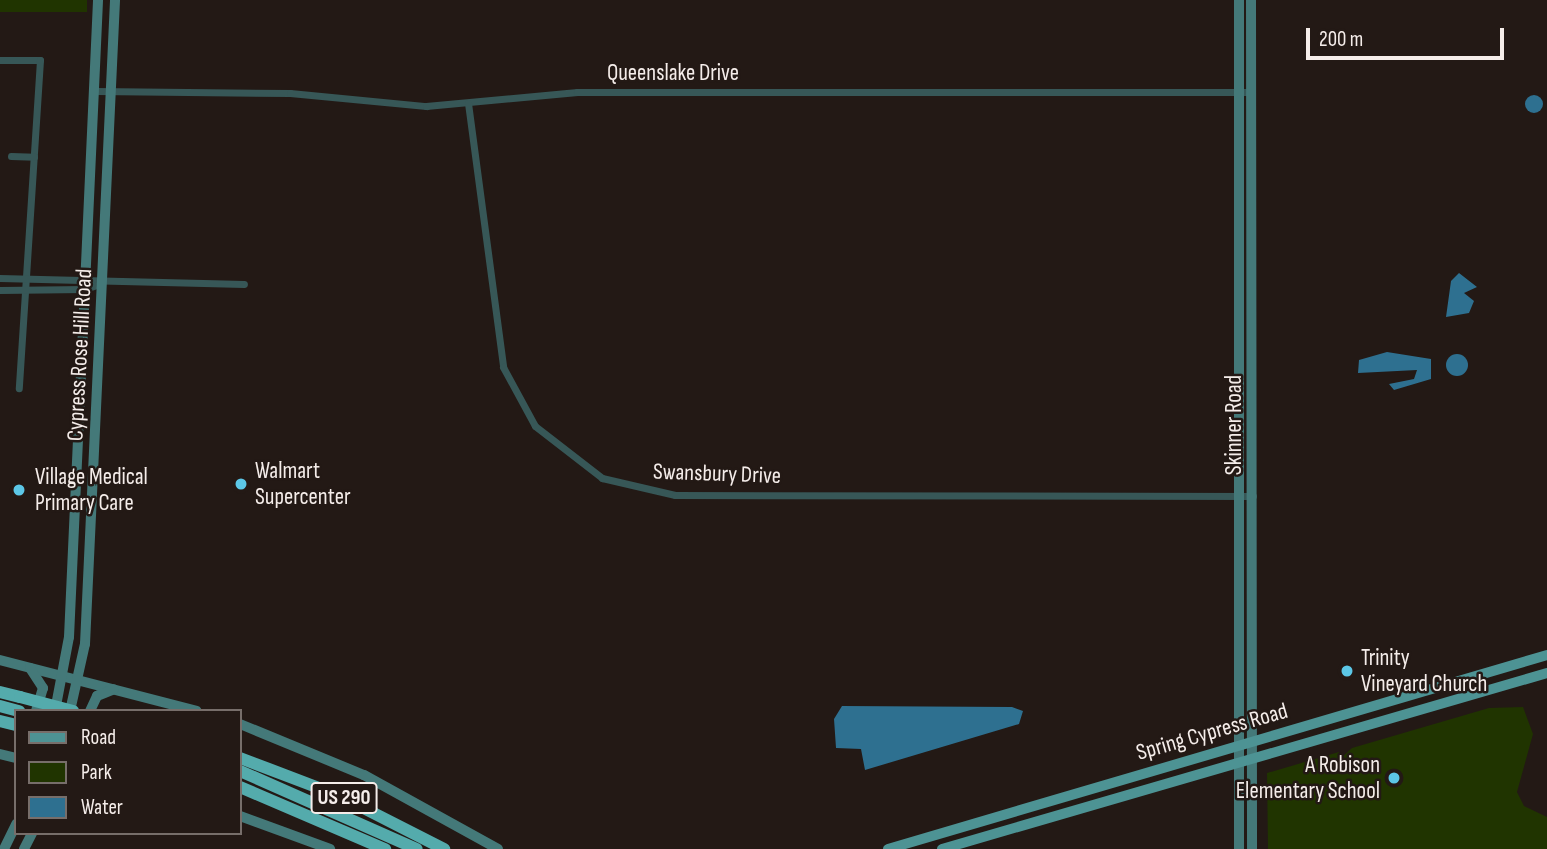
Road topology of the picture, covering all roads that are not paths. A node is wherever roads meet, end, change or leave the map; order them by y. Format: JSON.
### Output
{"nodes":[{"id":1,"x":98,"y":0,"type":"edge"},
{"id":2,"x":115,"y":0,"type":"edge"},
{"id":3,"x":1239,"y":0,"type":"edge"},
{"id":4,"x":1251,"y":0,"type":"edge"},
{"id":5,"x":0,"y":60,"type":"edge"},
{"id":6,"x":96,"y":91,"type":"junction"},
{"id":7,"x":111,"y":91,"type":"junction"},
{"id":8,"x":1246,"y":92,"type":"junction"},
{"id":9,"x":468,"y":103,"type":"junction"},
{"id":10,"x":11,"y":156,"type":"dead end"},
{"id":11,"x":34,"y":157,"type":"junction"},
{"id":12,"x":86,"y":276,"type":"junction"},
{"id":13,"x":28,"y":277,"type":"junction"},
{"id":14,"x":0,"y":278,"type":"edge"},
{"id":15,"x":103,"y":282,"type":"junction"},
{"id":16,"x":244,"y":284,"type":"dead end"},
{"id":17,"x":85,"y":289,"type":"junction"},
{"id":18,"x":0,"y":290,"type":"edge"},
{"id":19,"x":27,"y":290,"type":"junction"},
{"id":20,"x":1241,"y":366,"type":"junction"},
{"id":21,"x":1253,"y":366,"type":"junction"},
{"id":22,"x":19,"y":388,"type":"dead end"},
{"id":23,"x":80,"y":405,"type":"junction"},
{"id":24,"x":96,"y":405,"type":"junction"},
{"id":25,"x":1242,"y":496,"type":"junction"},
{"id":26,"x":1253,"y":496,"type":"junction"},
{"id":27,"x":74,"y":549,"type":"junction"},
{"id":28,"x":90,"y":550,"type":"junction"},
{"id":29,"x":1240,"y":597,"type":"junction"},
{"id":30,"x":1251,"y":597,"type":"junction"},
{"id":31,"x":1547,"y":655,"type":"edge"},
{"id":32,"x":0,"y":660,"type":"edge"},
{"id":33,"x":29,"y":667,"type":"junction"},
{"id":34,"x":1547,"y":673,"type":"edge"},
{"id":35,"x":65,"y":675,"type":"junction"},
{"id":36,"x":80,"y":680,"type":"junction"},
{"id":37,"x":114,"y":689,"type":"junction"},
{"id":38,"x":0,"y":692,"type":"edge"},
{"id":39,"x":1397,"y":699,"type":"junction"},
{"id":40,"x":12,"y":706,"type":"edge"},
{"id":41,"x":37,"y":709,"type":"edge"},
{"id":42,"x":47,"y":709,"type":"edge"},
{"id":43,"x":56,"y":709,"type":"edge"},
{"id":44,"x":72,"y":709,"type":"edge"},
{"id":45,"x":91,"y":709,"type":"edge"},
{"id":46,"x":189,"y":709,"type":"edge"},
{"id":47,"x":1402,"y":715,"type":"junction"},
{"id":48,"x":242,"y":725,"type":"edge"},
{"id":49,"x":1250,"y":743,"type":"junction"},
{"id":50,"x":1238,"y":746,"type":"junction"},
{"id":51,"x":242,"y":759,"type":"edge"},
{"id":52,"x":1243,"y":761,"type":"junction"},
{"id":53,"x":242,"y":772,"type":"edge"},
{"id":54,"x":242,"y":788,"type":"edge"},
{"id":55,"x":1080,"y":792,"type":"junction"},
{"id":56,"x":1082,"y":808,"type":"junction"},
{"id":57,"x":242,"y":817,"type":"edge"},
{"id":58,"x":14,"y":828,"type":"edge"},
{"id":59,"x":960,"y":828,"type":"junction"},
{"id":60,"x":965,"y":842,"type":"junction"},
{"id":61,"x":4,"y":849,"type":"edge"},
{"id":62,"x":330,"y":849,"type":"edge"},
{"id":63,"x":385,"y":849,"type":"edge"},
{"id":64,"x":416,"y":849,"type":"edge"},
{"id":65,"x":444,"y":849,"type":"edge"},
{"id":66,"x":498,"y":849,"type":"edge"},
{"id":67,"x":888,"y":849,"type":"edge"},
{"id":68,"x":942,"y":849,"type":"edge"},
{"id":69,"x":1239,"y":849,"type":"edge"},
{"id":70,"x":1252,"y":849,"type":"edge"}],
"edges":[{"from":1,"to":6,"type":"main road","name":"Cypress Rose Hill Road"},
{"from":2,"to":7,"type":"main road","name":"Cypress Rose Hill Road"},
{"from":3,"to":8,"type":"main road","name":"Skinner Road"},
{"from":4,"to":8,"type":"main road","name":"Skinner Road"},
{"from":5,"to":11,"type":"street"},
{"from":6,"to":7,"type":"street","name":"Queenslake Drive"},
{"from":6,"to":12,"type":"main road","name":"Cypress Rose Hill Road"},
{"from":7,"to":9,"type":"street","name":"Queenslake Drive"},
{"from":7,"to":15,"type":"main road","name":"Cypress Rose Hill Road"},
{"from":8,"to":9,"type":"street","name":"Queenslake Drive"},
{"from":8,"to":20,"type":"main road","name":"Skinner Road"},
{"from":8,"to":21,"type":"main road","name":"Skinner Road"},
{"from":9,"to":25,"type":"street","name":"Swansbury Drive"},
{"from":10,"to":11,"type":"street"},
{"from":11,"to":13,"type":"street"},
{"from":12,"to":13,"type":"street"},
{"from":12,"to":15,"type":"street"},
{"from":12,"to":17,"type":"main road","name":"Cypress Rose Hill Road"},
{"from":13,"to":14,"type":"street"},
{"from":13,"to":19,"type":"street"},
{"from":15,"to":16,"type":"street"},
{"from":15,"to":17,"type":"street"},
{"from":15,"to":24,"type":"main road","name":"Cypress Rose Hill Road"},
{"from":17,"to":19,"type":"street"},
{"from":17,"to":23,"type":"main road","name":"Cypress Rose Hill Road"},
{"from":18,"to":19,"type":"street"},
{"from":19,"to":22,"type":"street"},
{"from":20,"to":21,"type":"main road"},
{"from":20,"to":25,"type":"main road","name":"Skinner Road"},
{"from":21,"to":26,"type":"main road","name":"Skinner Road"},
{"from":23,"to":24,"type":"main road"},
{"from":23,"to":27,"type":"main road","name":"Cypress Rose Hill Road"},
{"from":24,"to":28,"type":"main road","name":"Cypress Rose Hill Road"},
{"from":25,"to":26,"type":"street","name":"Swansbury Drive"},
{"from":25,"to":29,"type":"main road","name":"Skinner Road"},
{"from":26,"to":30,"type":"main road","name":"Skinner Road"},
{"from":27,"to":28,"type":"main road"},
{"from":27,"to":35,"type":"main road","name":"Cypress Rose Hill Road"},
{"from":28,"to":36,"type":"main road","name":"Cypress Rose Hill Road"},
{"from":29,"to":30,"type":"main road"},
{"from":29,"to":50,"type":"main road","name":"Skinner Road"},
{"from":30,"to":49,"type":"main road","name":"Skinner Road"},
{"from":31,"to":39,"type":"main road","name":"Spring Cypress Road"},
{"from":32,"to":33,"type":"main road"},
{"from":33,"to":35,"type":"main road"},
{"from":33,"to":41,"type":"main road"},
{"from":34,"to":47,"type":"main road","name":"Spring Cypress Road"},
{"from":35,"to":36,"type":"main road"},
{"from":35,"to":43,"type":"main road","name":"Cypress Rose Hill Road"},
{"from":36,"to":37,"type":"main road"},
{"from":36,"to":44,"type":"main road","name":"Cypress Rose Hill Road"},
{"from":37,"to":45,"type":"main road"},
{"from":37,"to":46,"type":"main road"},
{"from":38,"to":40,"type":"highway"},
{"from":39,"to":47,"type":"main road"},
{"from":39,"to":49,"type":"main road","name":"Spring Cypress Road"},
{"from":40,"to":42,"type":"highway","bridge":true},
{"from":47,"to":52,"type":"main road","name":"Spring Cypress Road"},
{"from":48,"to":66,"type":"main road"},
{"from":49,"to":50,"type":"main road","name":"Spring Cypress Road"},
{"from":49,"to":52,"type":"main road","name":"Skinner Road"},
{"from":50,"to":52,"type":"main road","name":"Skinner Road"},
{"from":50,"to":55,"type":"main road","name":"Spring Cypress Road"},
{"from":51,"to":65,"type":"highway","number":"US 290"},
{"from":52,"to":56,"type":"main road","name":"Spring Cypress Road"},
{"from":52,"to":69,"type":"main road","name":"Skinner Road"},
{"from":52,"to":70,"type":"main road","name":"Skinner Road"},
{"from":53,"to":64,"type":"highway"},
{"from":54,"to":63,"type":"highway","number":"US 290"},
{"from":55,"to":56,"type":"main road"},
{"from":55,"to":59,"type":"main road","name":"Spring Cypress Road"},
{"from":56,"to":60,"type":"main road","name":"Spring Cypress Road"},
{"from":57,"to":62,"type":"main road"},
{"from":58,"to":61,"type":"main road"},
{"from":59,"to":60,"type":"main road"},
{"from":59,"to":67,"type":"main road","name":"Spring Cypress Road"},
{"from":60,"to":68,"type":"main road","name":"Spring Cypress Road"}]}
